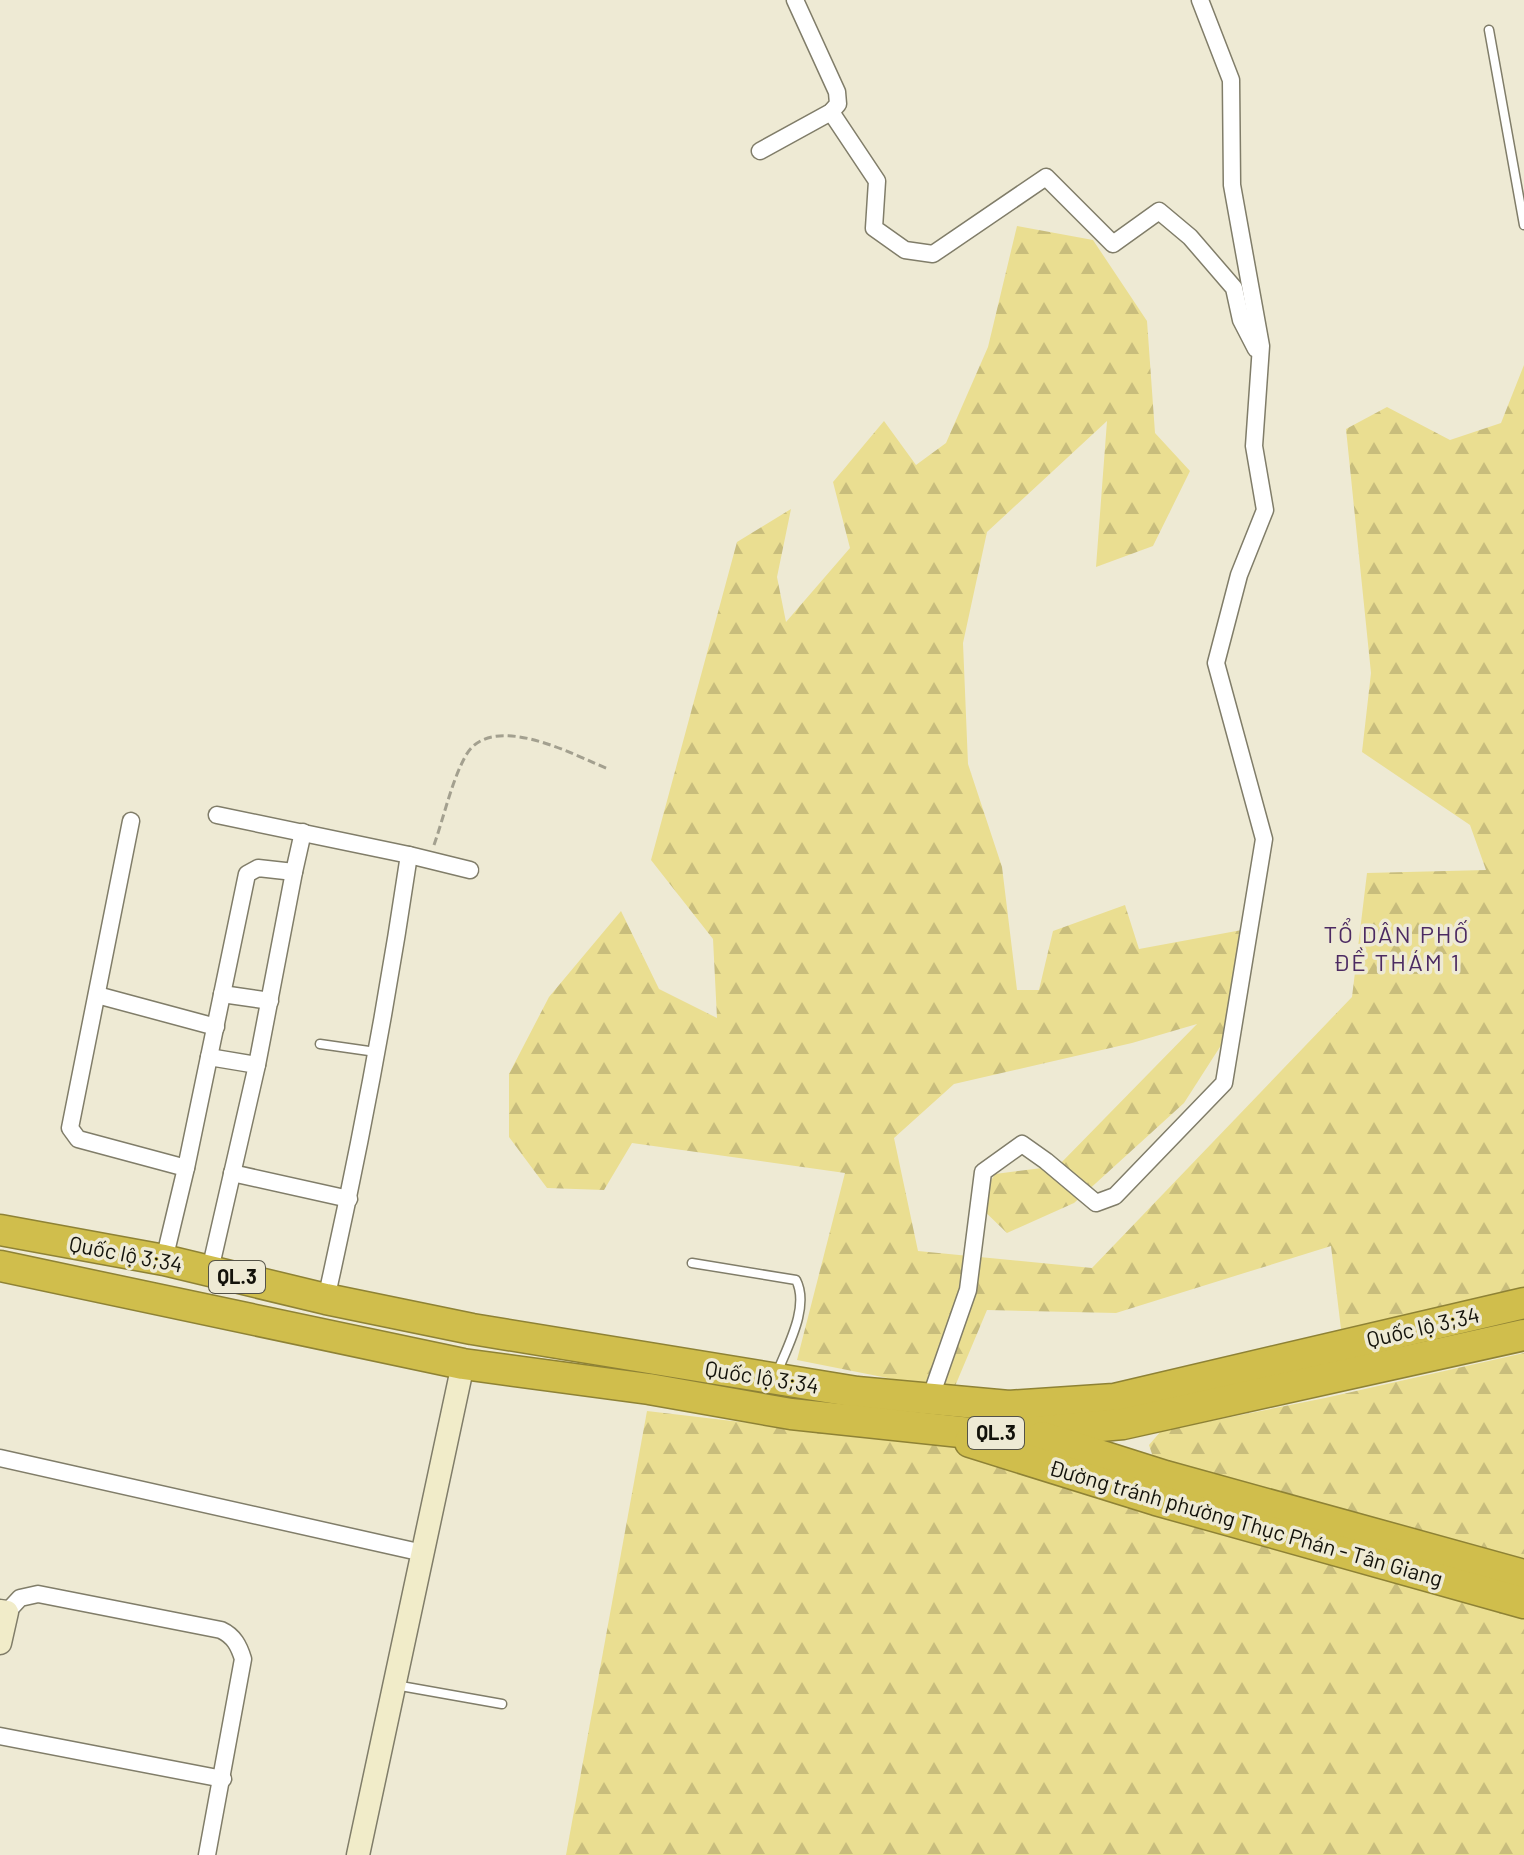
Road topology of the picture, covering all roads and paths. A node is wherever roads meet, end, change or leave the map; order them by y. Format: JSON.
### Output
{"nodes":[{"id":1,"x":795,"y":0,"type":"edge"},
{"id":2,"x":1200,"y":0,"type":"edge"},
{"id":3,"x":1489,"y":30,"type":"dead end"},
{"id":4,"x":831,"y":112,"type":"junction"},
{"id":5,"x":760,"y":151,"type":"dead end"},
{"id":6,"x":1524,"y":225,"type":"edge"},
{"id":7,"x":1260,"y":357,"type":"junction"},
{"id":8,"x":608,"y":769,"type":"dead end"},
{"id":9,"x":217,"y":815,"type":"dead end"},
{"id":10,"x":131,"y":821,"type":"dead end"},
{"id":11,"x":303,"y":832,"type":"junction"},
{"id":12,"x":409,"y":855,"type":"junction"},
{"id":13,"x":429,"y":860,"type":"junction"},
{"id":14,"x":470,"y":870,"type":"dead end"},
{"id":15,"x":294,"y":872,"type":"junction"},
{"id":16,"x":222,"y":994,"type":"junction"},
{"id":17,"x":97,"y":995,"type":"junction"},
{"id":18,"x":270,"y":1001,"type":"junction"},
{"id":19,"x":216,"y":1027,"type":"junction"},
{"id":20,"x":320,"y":1044,"type":"dead end"},
{"id":21,"x":377,"y":1052,"type":"junction"},
{"id":22,"x":209,"y":1057,"type":"junction"},
{"id":23,"x":257,"y":1065,"type":"junction"},
{"id":24,"x":186,"y":1168,"type":"junction"},
{"id":25,"x":232,"y":1173,"type":"junction"},
{"id":26,"x":349,"y":1199,"type":"junction"},
{"id":27,"x":0,"y":1230,"type":"edge"},
{"id":28,"x":164,"y":1260,"type":"junction"},
{"id":29,"x":692,"y":1263,"type":"dead end"},
{"id":30,"x":0,"y":1266,"type":"edge"},
{"id":31,"x":210,"y":1270,"type":"junction"},
{"id":32,"x":326,"y":1299,"type":"junction"},
{"id":33,"x":1524,"y":1303,"type":"edge"},
{"id":34,"x":472,"y":1329,"type":"junction"},
{"id":35,"x":1524,"y":1335,"type":"edge"},
{"id":36,"x":463,"y":1364,"type":"junction"},
{"id":37,"x":775,"y":1378,"type":"junction"},
{"id":38,"x":926,"y":1413,"type":"junction"},
{"id":39,"x":1175,"y":1413,"type":"junction"},
{"id":40,"x":1028,"y":1433,"type":"junction"},
{"id":41,"x":0,"y":1458,"type":"edge"},
{"id":42,"x":1160,"y":1488,"type":"junction"},
{"id":43,"x":423,"y":1553,"type":"junction"},
{"id":44,"x":1524,"y":1575,"type":"edge"},
{"id":45,"x":1524,"y":1603,"type":"edge"},
{"id":46,"x":3,"y":1612,"type":"edge"},
{"id":47,"x":0,"y":1643,"type":"edge"},
{"id":48,"x":394,"y":1685,"type":"junction"},
{"id":49,"x":502,"y":1704,"type":"dead end"},
{"id":50,"x":0,"y":1736,"type":"edge"},
{"id":51,"x":223,"y":1779,"type":"junction"},
{"id":52,"x":207,"y":1855,"type":"edge"},
{"id":53,"x":358,"y":1855,"type":"edge"}],
"edges":[{"from":1,"to":4,"type":"street"},
{"from":2,"to":7,"type":"street"},
{"from":3,"to":6,"type":"lane"},
{"from":4,"to":5,"type":"street"},
{"from":4,"to":7,"type":"street"},
{"from":7,"to":38,"type":"street"},
{"from":8,"to":13,"type":"path"},
{"from":9,"to":11,"type":"street"},
{"from":10,"to":17,"type":"street"},
{"from":11,"to":12,"type":"street"},
{"from":11,"to":15,"type":"street"},
{"from":12,"to":13,"type":"street"},
{"from":12,"to":21,"type":"street"},
{"from":13,"to":14,"type":"street"},
{"from":15,"to":16,"type":"street"},
{"from":15,"to":18,"type":"street"},
{"from":16,"to":18,"type":"street"},
{"from":16,"to":19,"type":"street"},
{"from":17,"to":19,"type":"street"},
{"from":17,"to":24,"type":"street"},
{"from":18,"to":23,"type":"street"},
{"from":19,"to":22,"type":"street"},
{"from":20,"to":21,"type":"lane"},
{"from":21,"to":26,"type":"street"},
{"from":22,"to":23,"type":"street"},
{"from":22,"to":24,"type":"street"},
{"from":23,"to":25,"type":"street"},
{"from":24,"to":28,"type":"street"},
{"from":25,"to":26,"type":"street"},
{"from":25,"to":31,"type":"street"},
{"from":26,"to":32,"type":"street"},
{"from":27,"to":28,"type":"highway","name":"Quốc lộ 3;34","number":"QL.3"},
{"from":28,"to":31,"type":"highway","name":"Quốc lộ 3;34","number":"QL.3"},
{"from":29,"to":37,"type":"lane"},
{"from":30,"to":36,"type":"highway","name":"Quốc lộ 3;34","number":"QL.3"},
{"from":31,"to":32,"type":"highway","name":"Quốc lộ 3;34","number":"QL.3"},
{"from":32,"to":34,"type":"highway","name":"Quốc lộ 3;34","number":"QL.3"},
{"from":33,"to":38,"type":"highway","name":"Quốc lộ 3;34","number":"QL.3"},
{"from":34,"to":36,"type":"highway"},
{"from":34,"to":37,"type":"highway","name":"Quốc lộ 3;34","number":"QL.3"},
{"from":35,"to":39,"type":"highway","name":"Quốc lộ 3;34","number":"QL.3"},
{"from":36,"to":38,"type":"highway","name":"Quốc lộ 3;34","number":"QL.3"},
{"from":36,"to":43,"type":"street"},
{"from":37,"to":38,"type":"highway","name":"Quốc lộ 3;34","number":"QL.3"},
{"from":38,"to":40,"type":"highway","name":"Đường tránh phường Thục Phán - Tân Giang"},
{"from":38,"to":42,"type":"highway","name":"Đường tránh phường Thục Phán - Tân Giang"},
{"from":39,"to":40,"type":"highway","name":"Quốc lộ 3;34","number":"QL.3"},
{"from":39,"to":42,"type":"highway"},
{"from":40,"to":42,"type":"highway","name":"Đường tránh phường Thục Phán - Tân Giang"},
{"from":41,"to":43,"type":"street"},
{"from":42,"to":44,"type":"highway","name":"Đường tránh phường Thục Phán - Tân Giang"},
{"from":42,"to":45,"type":"highway","name":"Đường tránh phường Thục Phán - Tân Giang"},
{"from":43,"to":48,"type":"street"},
{"from":46,"to":47,"type":"street"},
{"from":46,"to":51,"type":"street"},
{"from":48,"to":49,"type":"lane"},
{"from":48,"to":53,"type":"street"},
{"from":50,"to":51,"type":"street"},
{"from":51,"to":52,"type":"street"}]}
